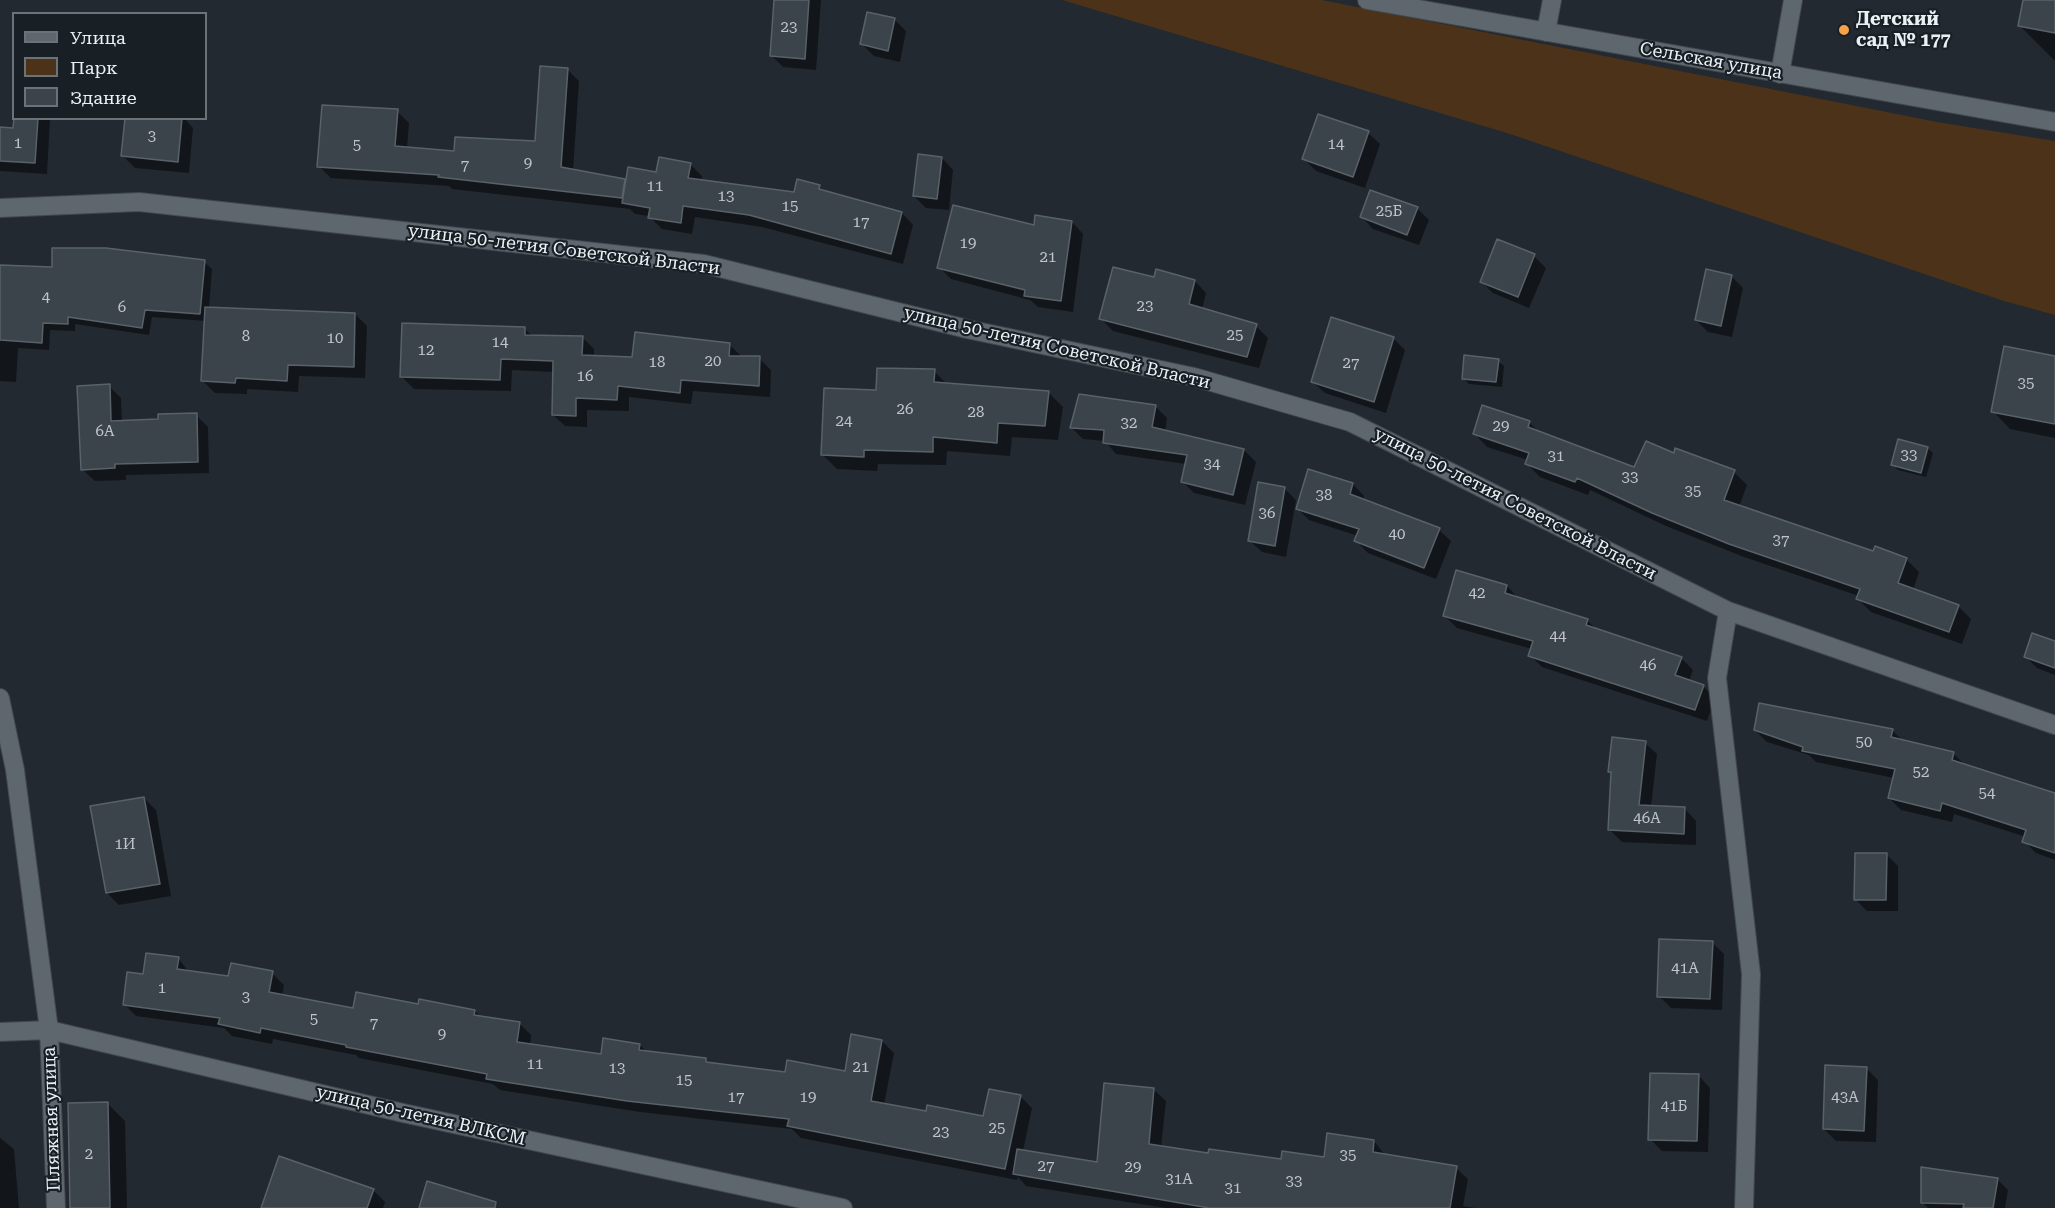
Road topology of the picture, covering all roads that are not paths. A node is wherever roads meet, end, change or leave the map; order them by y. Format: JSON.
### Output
{"nodes":[{"id":1,"x":1367,"y":0,"type":"edge"},
{"id":2,"x":1552,"y":0,"type":"edge"},
{"id":3,"x":1793,"y":0,"type":"edge"},
{"id":4,"x":1546,"y":32,"type":"junction"},
{"id":5,"x":1780,"y":74,"type":"junction"},
{"id":6,"x":2055,"y":122,"type":"edge"},
{"id":7,"x":0,"y":207,"type":"edge"},
{"id":8,"x":1728,"y":611,"type":"junction"},
{"id":9,"x":0,"y":698,"type":"edge"},
{"id":10,"x":2055,"y":725,"type":"edge"},
{"id":11,"x":49,"y":1030,"type":"junction"},
{"id":12,"x":0,"y":1032,"type":"edge"},
{"id":13,"x":56,"y":1208,"type":"edge"},
{"id":14,"x":843,"y":1208,"type":"edge"},
{"id":15,"x":1744,"y":1208,"type":"edge"}],
"edges":[{"from":1,"to":4,"type":"street","name":"Сельская улица"},
{"from":2,"to":4,"type":"street"},
{"from":3,"to":5,"type":"street"},
{"from":4,"to":5,"type":"street","name":"Сельская улица"},
{"from":5,"to":6,"type":"street","name":"Сельская улица"},
{"from":7,"to":8,"type":"street","name":"улица 50-летия Советской Власти"},
{"from":8,"to":10,"type":"street","name":"улица 50-летия Советской Власти"},
{"from":8,"to":15,"type":"street"},
{"from":9,"to":11,"type":"street","name":"Пляжная улица"},
{"from":11,"to":12,"type":"street","name":"улица 50-летия ВЛКСМ"},
{"from":11,"to":13,"type":"street","name":"Пляжная улица"},
{"from":11,"to":14,"type":"street","name":"улица 50-летия ВЛКСМ"}]}
